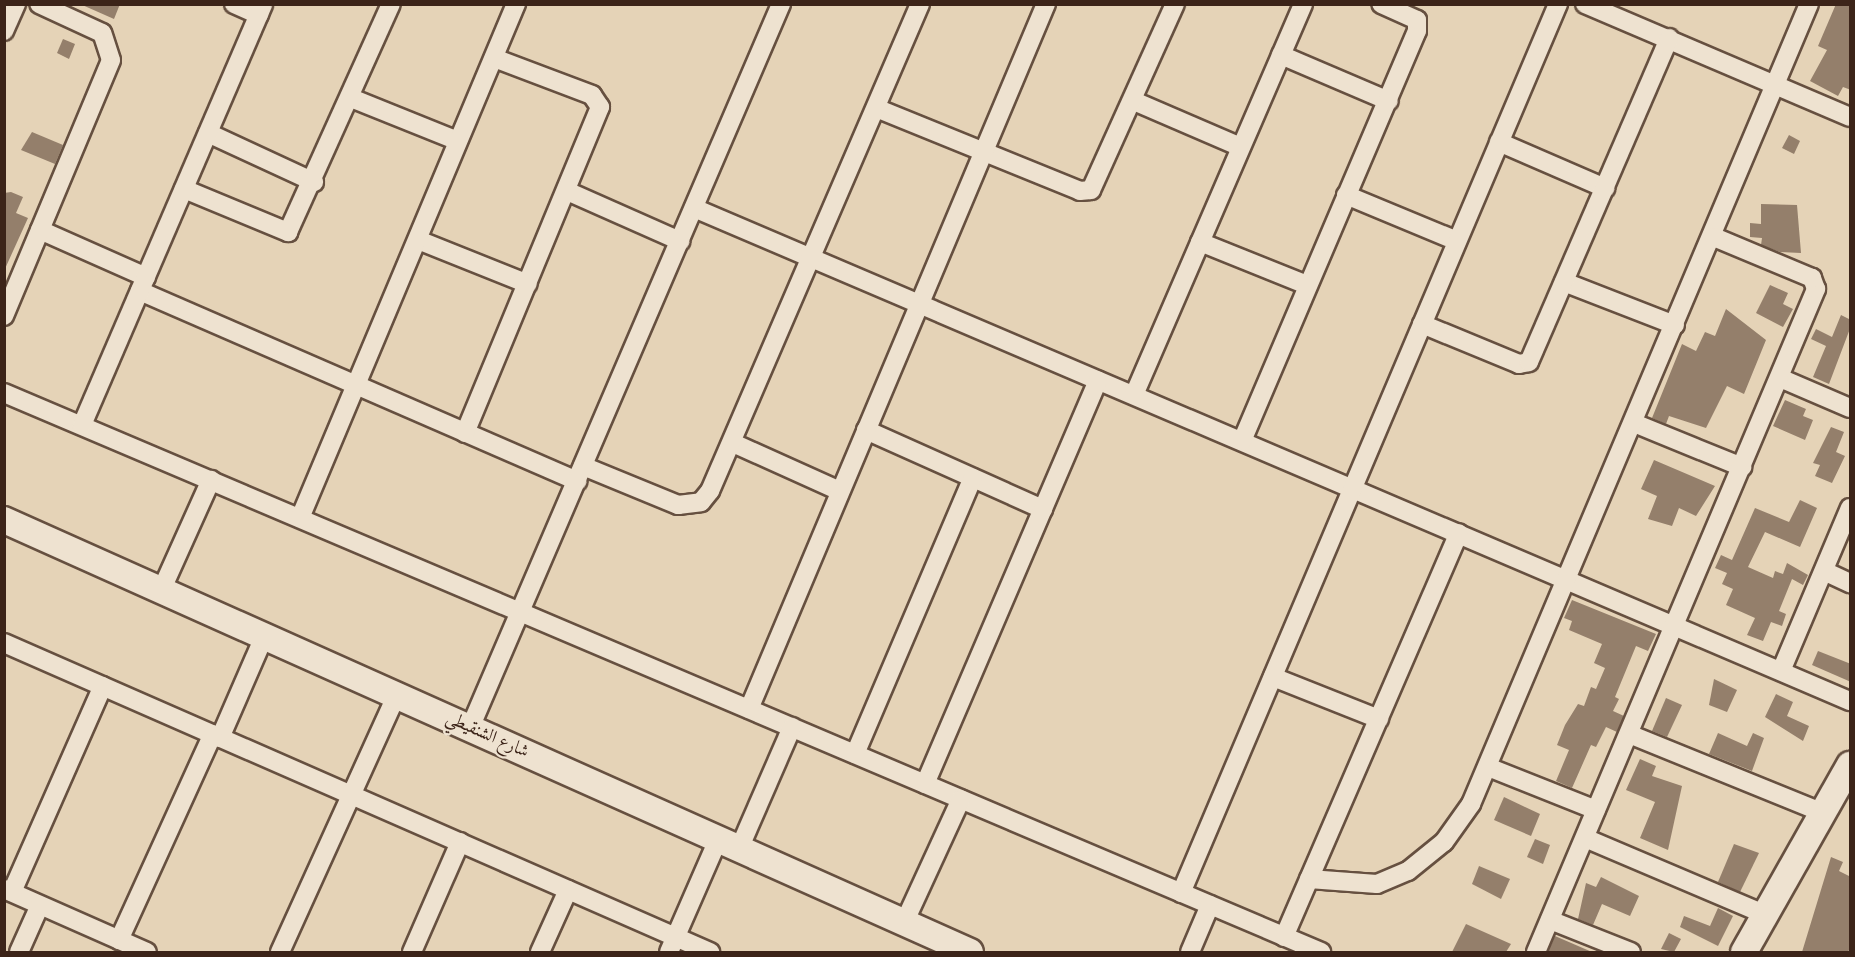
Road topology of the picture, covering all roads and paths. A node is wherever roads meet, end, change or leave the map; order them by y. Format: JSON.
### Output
{"nodes":[{"id":1,"x":16,"y":4,"type":"edge"},
{"id":2,"x":39,"y":4,"type":"edge"},
{"id":3,"x":234,"y":4,"type":"edge"},
{"id":4,"x":516,"y":4,"type":"edge"},
{"id":5,"x":781,"y":4,"type":"edge"},
{"id":6,"x":1046,"y":4,"type":"edge"},
{"id":7,"x":1303,"y":4,"type":"edge"},
{"id":8,"x":1381,"y":4,"type":"edge"},
{"id":9,"x":1558,"y":4,"type":"edge"},
{"id":10,"x":1585,"y":4,"type":"edge"},
{"id":11,"x":1809,"y":4,"type":"edge"},
{"id":12,"x":390,"y":5,"type":"edge"},
{"id":13,"x":919,"y":5,"type":"edge"},
{"id":14,"x":1170,"y":6,"type":"edge"},
{"id":15,"x":261,"y":10,"type":"edge"},
{"id":16,"x":4,"y":30,"type":"edge"},
{"id":17,"x":1669,"y":38,"type":"junction"},
{"id":18,"x":1281,"y":55,"type":"junction"},
{"id":19,"x":494,"y":58,"type":"junction"},
{"id":20,"x":1775,"y":85,"type":"junction"},
{"id":21,"x":351,"y":98,"type":"junction"},
{"id":22,"x":1134,"y":101,"type":"junction"},
{"id":23,"x":1389,"y":101,"type":"junction"},
{"id":24,"x":876,"y":108,"type":"junction"},
{"id":25,"x":1851,"y":117,"type":"edge"},
{"id":26,"x":208,"y":133,"type":"junction"},
{"id":27,"x":458,"y":141,"type":"junction"},
{"id":28,"x":1499,"y":142,"type":"junction"},
{"id":29,"x":1241,"y":147,"type":"junction"},
{"id":30,"x":984,"y":152,"type":"junction"},
{"id":31,"x":314,"y":182,"type":"junction"},
{"id":32,"x":1605,"y":188,"type":"junction"},
{"id":33,"x":184,"y":189,"type":"junction"},
{"id":34,"x":567,"y":191,"type":"junction"},
{"id":35,"x":1346,"y":195,"type":"junction"},
{"id":36,"x":694,"y":208,"type":"junction"},
{"id":37,"x":40,"y":230,"type":"junction"},
{"id":38,"x":1714,"y":237,"type":"junction"},
{"id":39,"x":418,"y":240,"type":"junction"},
{"id":40,"x":680,"y":241,"type":"junction"},
{"id":41,"x":1457,"y":241,"type":"junction"},
{"id":42,"x":1200,"y":242,"type":"junction"},
{"id":43,"x":813,"y":258,"type":"junction"},
{"id":44,"x":1564,"y":282,"type":"junction"},
{"id":45,"x":143,"y":284,"type":"junction"},
{"id":46,"x":528,"y":284,"type":"junction"},
{"id":47,"x":1307,"y":285,"type":"junction"},
{"id":48,"x":920,"y":304,"type":"junction"},
{"id":49,"x":4,"y":316,"type":"edge"},
{"id":50,"x":1422,"y":324,"type":"junction"},
{"id":51,"x":1676,"y":325,"type":"junction"},
{"id":52,"x":1780,"y":378,"type":"junction"},
{"id":53,"x":1098,"y":380,"type":"junction"},
{"id":54,"x":356,"y":385,"type":"junction"},
{"id":55,"x":4,"y":393,"type":"edge"},
{"id":56,"x":1134,"y":395,"type":"junction"},
{"id":57,"x":1851,"y":408,"type":"edge"},
{"id":58,"x":1634,"y":423,"type":"junction"},
{"id":59,"x":82,"y":425,"type":"junction"},
{"id":60,"x":866,"y":430,"type":"junction"},
{"id":61,"x":465,"y":433,"type":"junction"},
{"id":62,"x":1242,"y":441,"type":"junction"},
{"id":63,"x":733,"y":443,"type":"junction"},
{"id":64,"x":1742,"y":467,"type":"junction"},
{"id":65,"x":580,"y":473,"type":"junction"},
{"id":66,"x":973,"y":478,"type":"junction"},
{"id":67,"x":211,"y":480,"type":"junction"},
{"id":68,"x":1353,"y":488,"type":"junction"},
{"id":69,"x":840,"y":491,"type":"junction"},
{"id":70,"x":1851,"y":508,"type":"edge"},
{"id":71,"x":1043,"y":509,"type":"junction"},
{"id":72,"x":300,"y":518,"type":"junction"},
{"id":73,"x":4,"y":520,"type":"edge"},
{"id":74,"x":1458,"y":533,"type":"junction"},
{"id":75,"x":1824,"y":571,"type":"junction"},
{"id":76,"x":1568,"y":580,"type":"junction"},
{"id":77,"x":1851,"y":583,"type":"edge"},
{"id":78,"x":161,"y":591,"type":"junction"},
{"id":79,"x":521,"y":612,"type":"junction"},
{"id":80,"x":1675,"y":626,"type":"junction"},
{"id":81,"x":264,"y":637,"type":"junction"},
{"id":82,"x":4,"y":643,"type":"edge"},
{"id":83,"x":1781,"y":671,"type":"junction"},
{"id":84,"x":1273,"y":677,"type":"junction"},
{"id":85,"x":103,"y":686,"type":"junction"},
{"id":86,"x":396,"y":696,"type":"junction"},
{"id":87,"x":1851,"y":701,"type":"edge"},
{"id":88,"x":749,"y":709,"type":"junction"},
{"id":89,"x":1378,"y":718,"type":"junction"},
{"id":90,"x":792,"y":727,"type":"junction"},
{"id":91,"x":470,"y":728,"type":"junction"},
{"id":92,"x":1629,"y":734,"type":"junction"},
{"id":93,"x":217,"y":736,"type":"junction"},
{"id":94,"x":855,"y":754,"type":"junction"},
{"id":95,"x":1488,"y":767,"type":"junction"},
{"id":96,"x":1848,"y":774,"type":"edge"},
{"id":97,"x":925,"y":784,"type":"junction"},
{"id":98,"x":350,"y":794,"type":"junction"},
{"id":99,"x":961,"y":799,"type":"junction"},
{"id":100,"x":1596,"y":810,"type":"junction"},
{"id":101,"x":1824,"y":813,"type":"junction"},
{"id":102,"x":1585,"y":838,"type":"junction"},
{"id":103,"x":460,"y":843,"type":"junction"},
{"id":104,"x":729,"y":844,"type":"junction"},
{"id":105,"x":1309,"y":879,"type":"junction"},
{"id":106,"x":568,"y":890,"type":"junction"},
{"id":107,"x":8,"y":891,"type":"edge"},
{"id":108,"x":1181,"y":893,"type":"junction"},
{"id":109,"x":40,"y":905,"type":"junction"},
{"id":110,"x":1210,"y":905,"type":"junction"},
{"id":111,"x":1766,"y":915,"type":"junction"},
{"id":112,"x":1550,"y":920,"type":"junction"},
{"id":113,"x":904,"y":923,"type":"junction"},
{"id":114,"x":1284,"y":937,"type":"junction"},
{"id":115,"x":119,"y":940,"type":"junction"},
{"id":116,"x":672,"y":945,"type":"edge"},
{"id":117,"x":19,"y":952,"type":"edge"},
{"id":118,"x":144,"y":952,"type":"edge"},
{"id":119,"x":279,"y":952,"type":"edge"},
{"id":120,"x":412,"y":952,"type":"edge"},
{"id":121,"x":540,"y":952,"type":"edge"},
{"id":122,"x":710,"y":952,"type":"edge"},
{"id":123,"x":970,"y":952,"type":"edge"},
{"id":124,"x":1190,"y":952,"type":"edge"},
{"id":125,"x":1321,"y":952,"type":"edge"},
{"id":126,"x":1536,"y":952,"type":"edge"},
{"id":127,"x":1631,"y":952,"type":"edge"},
{"id":128,"x":1744,"y":952,"type":"edge"}],
"edges":[{"from":1,"to":16,"type":"street"},
{"from":2,"to":37,"type":"street"},
{"from":3,"to":15,"type":"street"},
{"from":4,"to":19,"type":"street"},
{"from":5,"to":36,"type":"street"},
{"from":6,"to":30,"type":"street"},
{"from":7,"to":18,"type":"street"},
{"from":8,"to":23,"type":"street"},
{"from":9,"to":28,"type":"street"},
{"from":10,"to":17,"type":"street"},
{"from":11,"to":20,"type":"street"},
{"from":12,"to":21,"type":"street"},
{"from":13,"to":24,"type":"street"},
{"from":14,"to":22,"type":"street"},
{"from":15,"to":26,"type":"street"},
{"from":17,"to":20,"type":"street"},
{"from":17,"to":32,"type":"street"},
{"from":18,"to":23,"type":"street"},
{"from":18,"to":29,"type":"street"},
{"from":19,"to":27,"type":"street"},
{"from":19,"to":34,"type":"street"},
{"from":20,"to":25,"type":"street"},
{"from":20,"to":38,"type":"street"},
{"from":21,"to":27,"type":"street"},
{"from":21,"to":31,"type":"street"},
{"from":22,"to":29,"type":"street"},
{"from":22,"to":30,"type":"street"},
{"from":23,"to":35,"type":"street"},
{"from":24,"to":30,"type":"street"},
{"from":24,"to":43,"type":"street"},
{"from":26,"to":31,"type":"street"},
{"from":26,"to":33,"type":"street"},
{"from":27,"to":39,"type":"street"},
{"from":28,"to":32,"type":"street"},
{"from":28,"to":41,"type":"street"},
{"from":29,"to":42,"type":"street"},
{"from":30,"to":48,"type":"street"},
{"from":31,"to":33,"type":"street"},
{"from":32,"to":44,"type":"street"},
{"from":33,"to":45,"type":"street"},
{"from":34,"to":40,"type":"street"},
{"from":34,"to":46,"type":"street"},
{"from":35,"to":41,"type":"street"},
{"from":35,"to":47,"type":"street"},
{"from":36,"to":40,"type":"street"},
{"from":36,"to":43,"type":"street"},
{"from":37,"to":45,"type":"street"},
{"from":37,"to":49,"type":"street"},
{"from":38,"to":51,"type":"street"},
{"from":38,"to":52,"type":"street"},
{"from":39,"to":46,"type":"street"},
{"from":39,"to":54,"type":"street"},
{"from":40,"to":65,"type":"street"},
{"from":41,"to":50,"type":"street"},
{"from":42,"to":47,"type":"street"},
{"from":42,"to":56,"type":"street"},
{"from":43,"to":48,"type":"street"},
{"from":43,"to":63,"type":"street"},
{"from":44,"to":50,"type":"street"},
{"from":44,"to":51,"type":"street"},
{"from":45,"to":54,"type":"street"},
{"from":45,"to":59,"type":"street"},
{"from":46,"to":61,"type":"street"},
{"from":47,"to":62,"type":"street"},
{"from":48,"to":53,"type":"street"},
{"from":48,"to":60,"type":"street"},
{"from":50,"to":68,"type":"street"},
{"from":51,"to":58,"type":"street"},
{"from":52,"to":57,"type":"street"},
{"from":52,"to":64,"type":"street"},
{"from":53,"to":56,"type":"street"},
{"from":53,"to":71,"type":"street"},
{"from":54,"to":61,"type":"street"},
{"from":54,"to":72,"type":"street"},
{"from":55,"to":59,"type":"street"},
{"from":56,"to":62,"type":"street"},
{"from":58,"to":64,"type":"street"},
{"from":58,"to":76,"type":"street"},
{"from":59,"to":67,"type":"street"},
{"from":60,"to":66,"type":"street"},
{"from":60,"to":69,"type":"street"},
{"from":61,"to":65,"type":"street"},
{"from":62,"to":68,"type":"street"},
{"from":63,"to":65,"type":"street"},
{"from":63,"to":69,"type":"street"},
{"from":64,"to":80,"type":"street"},
{"from":65,"to":79,"type":"street"},
{"from":66,"to":71,"type":"street"},
{"from":66,"to":94,"type":"street"},
{"from":67,"to":72,"type":"street"},
{"from":67,"to":78,"type":"street"},
{"from":68,"to":74,"type":"street"},
{"from":68,"to":84,"type":"street"},
{"from":69,"to":88,"type":"street"},
{"from":70,"to":75,"type":"street"},
{"from":71,"to":97,"type":"street"},
{"from":72,"to":79,"type":"street"},
{"from":73,"to":78,"type":"street","name":"شارع الشنقيطي"},
{"from":74,"to":76,"type":"street"},
{"from":74,"to":89,"type":"street"},
{"from":75,"to":77,"type":"street"},
{"from":75,"to":83,"type":"street"},
{"from":76,"to":80,"type":"street"},
{"from":76,"to":95,"type":"street"},
{"from":78,"to":81,"type":"street","name":"شارع الشنقيطي"},
{"from":79,"to":88,"type":"street"},
{"from":79,"to":91,"type":"street"},
{"from":80,"to":83,"type":"street"},
{"from":80,"to":92,"type":"street"},
{"from":81,"to":86,"type":"street","name":"شارع الشنقيطي"},
{"from":81,"to":93,"type":"street"},
{"from":82,"to":85,"type":"street"},
{"from":83,"to":87,"type":"street"},
{"from":84,"to":89,"type":"street"},
{"from":84,"to":108,"type":"street"},
{"from":85,"to":93,"type":"street"},
{"from":85,"to":107,"type":"street"},
{"from":86,"to":91,"type":"street","name":"شارع الشنقيطي"},
{"from":86,"to":98,"type":"street"},
{"from":88,"to":90,"type":"street"},
{"from":89,"to":105,"type":"street"},
{"from":90,"to":94,"type":"street"},
{"from":90,"to":104,"type":"street"},
{"from":91,"to":104,"type":"street","name":"شارع الشنقيطي"},
{"from":92,"to":100,"type":"street"},
{"from":92,"to":101,"type":"street"},
{"from":93,"to":98,"type":"street"},
{"from":93,"to":115,"type":"street"},
{"from":94,"to":97,"type":"street"},
{"from":95,"to":100,"type":"street"},
{"from":95,"to":105,"type":"street"},
{"from":96,"to":101,"type":"street"},
{"from":97,"to":99,"type":"street"},
{"from":98,"to":103,"type":"street"},
{"from":98,"to":119,"type":"street"},
{"from":99,"to":108,"type":"street"},
{"from":99,"to":113,"type":"street"},
{"from":100,"to":102,"type":"street"},
{"from":101,"to":111,"type":"street"},
{"from":102,"to":111,"type":"street"},
{"from":102,"to":112,"type":"street"},
{"from":103,"to":106,"type":"street"},
{"from":103,"to":120,"type":"street"},
{"from":104,"to":113,"type":"street","name":"شارع الشنقيطي"},
{"from":104,"to":116,"type":"street"},
{"from":105,"to":114,"type":"street"},
{"from":106,"to":116,"type":"street"},
{"from":106,"to":121,"type":"street"},
{"from":107,"to":109,"type":"street"},
{"from":108,"to":110,"type":"street"},
{"from":109,"to":115,"type":"street"},
{"from":109,"to":117,"type":"street"},
{"from":110,"to":114,"type":"street"},
{"from":110,"to":124,"type":"street"},
{"from":111,"to":128,"type":"street"},
{"from":112,"to":126,"type":"street"},
{"from":112,"to":127,"type":"street"},
{"from":113,"to":123,"type":"street","name":"شارع الشنقيطي"},
{"from":114,"to":125,"type":"street"},
{"from":115,"to":118,"type":"street"},
{"from":116,"to":122,"type":"street"}]}
